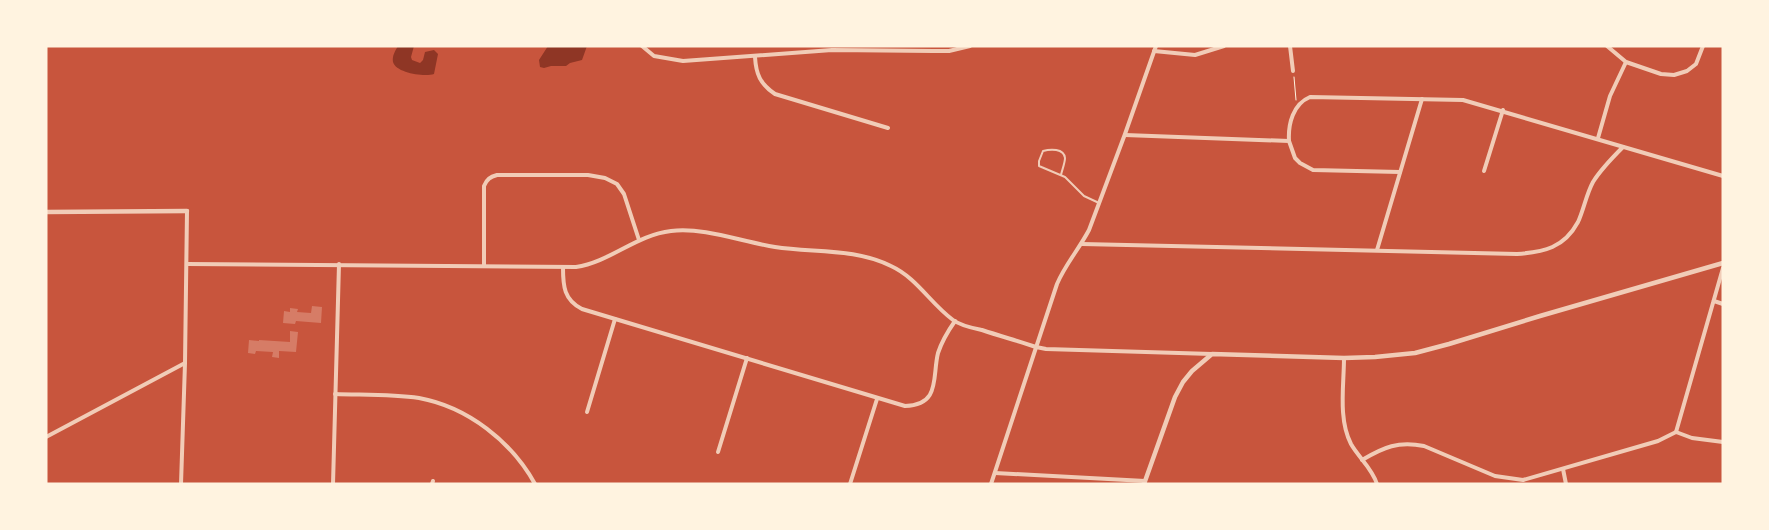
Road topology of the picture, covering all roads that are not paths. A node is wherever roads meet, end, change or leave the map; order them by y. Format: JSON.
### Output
{"nodes":[{"id":1,"x":642,"y":46,"type":"edge"},
{"id":2,"x":970,"y":46,"type":"edge"},
{"id":3,"x":1224,"y":46,"type":"edge"},
{"id":4,"x":1290,"y":46,"type":"edge"},
{"id":5,"x":1607,"y":46,"type":"edge"},
{"id":6,"x":1702,"y":46,"type":"edge"},
{"id":7,"x":1155,"y":49,"type":"edge"},
{"id":8,"x":755,"y":57,"type":"junction"},
{"id":9,"x":1626,"y":62,"type":"junction"},
{"id":10,"x":1293,"y":71,"type":"road end"},
{"id":11,"x":1422,"y":99,"type":"junction"},
{"id":12,"x":1503,"y":110,"type":"junction"},
{"id":13,"x":888,"y":128,"type":"dead end"},
{"id":14,"x":1125,"y":135,"type":"junction"},
{"id":15,"x":1598,"y":138,"type":"junction"},
{"id":16,"x":1289,"y":141,"type":"junction"},
{"id":17,"x":1623,"y":147,"type":"junction"},
{"id":18,"x":1484,"y":171,"type":"dead end"},
{"id":19,"x":1400,"y":172,"type":"junction"},
{"id":20,"x":1061,"y":175,"type":"junction"},
{"id":21,"x":1723,"y":176,"type":"edge"},
{"id":22,"x":1099,"y":203,"type":"junction"},
{"id":23,"x":187,"y":211,"type":"joint"},
{"id":24,"x":46,"y":212,"type":"edge"},
{"id":25,"x":640,"y":240,"type":"junction"},
{"id":26,"x":1082,"y":244,"type":"junction"},
{"id":27,"x":1377,"y":250,"type":"junction"},
{"id":28,"x":1723,"y":263,"type":"edge"},
{"id":29,"x":186,"y":264,"type":"junction"},
{"id":30,"x":339,"y":264,"type":"junction"},
{"id":31,"x":484,"y":266,"type":"junction"},
{"id":32,"x":563,"y":268,"type":"junction"},
{"id":33,"x":1723,"y":268,"type":"edge"},
{"id":34,"x":1714,"y":301,"type":"junction"},
{"id":35,"x":1723,"y":304,"type":"edge"},
{"id":36,"x":615,"y":319,"type":"junction"},
{"id":37,"x":955,"y":321,"type":"junction"},
{"id":38,"x":1036,"y":347,"type":"junction"},
{"id":39,"x":1212,"y":354,"type":"junction"},
{"id":40,"x":747,"y":358,"type":"junction"},
{"id":41,"x":1344,"y":358,"type":"junction"},
{"id":42,"x":185,"y":363,"type":"junction"},
{"id":43,"x":335,"y":394,"type":"junction"},
{"id":44,"x":877,"y":399,"type":"junction"},
{"id":45,"x":587,"y":412,"type":"dead end"},
{"id":46,"x":1676,"y":432,"type":"junction"},
{"id":47,"x":46,"y":437,"type":"edge"},
{"id":48,"x":1723,"y":442,"type":"edge"},
{"id":49,"x":718,"y":452,"type":"dead end"},
{"id":50,"x":1362,"y":460,"type":"junction"},
{"id":51,"x":1563,"y":469,"type":"junction"},
{"id":52,"x":995,"y":473,"type":"junction"},
{"id":53,"x":1144,"y":482,"type":"edge"},
{"id":54,"x":181,"y":484,"type":"edge"},
{"id":55,"x":333,"y":484,"type":"edge"},
{"id":56,"x":536,"y":484,"type":"edge"},
{"id":57,"x":850,"y":484,"type":"edge"},
{"id":58,"x":991,"y":484,"type":"edge"},
{"id":59,"x":1377,"y":484,"type":"edge"},
{"id":60,"x":1566,"y":484,"type":"edge"}],
"edges":[{"from":1,"to":8,"type":"street"},
{"from":2,"to":8,"type":"street"},
{"from":3,"to":7,"type":"street"},
{"from":4,"to":10,"type":"street"},
{"from":5,"to":9,"type":"street"},
{"from":6,"to":9,"type":"street"},
{"from":7,"to":14,"type":"street"},
{"from":8,"to":13,"type":"street"},
{"from":9,"to":15,"type":"street"},
{"from":11,"to":12,"type":"street"},
{"from":11,"to":16,"type":"street"},
{"from":11,"to":19,"type":"street"},
{"from":12,"to":15,"type":"street"},
{"from":12,"to":18,"type":"street"},
{"from":14,"to":16,"type":"street"},
{"from":14,"to":22,"type":"street"},
{"from":15,"to":17,"type":"street"},
{"from":16,"to":19,"type":"street"},
{"from":17,"to":21,"type":"street"},
{"from":17,"to":27,"type":"street"},
{"from":19,"to":27,"type":"street"},
{"from":20,"to":20,"type":"lane"},
{"from":20,"to":22,"type":"lane"},
{"from":22,"to":26,"type":"street"},
{"from":23,"to":24,"type":"street"},
{"from":23,"to":29,"type":"street"},
{"from":25,"to":31,"type":"street"},
{"from":25,"to":32,"type":"street"},
{"from":25,"to":37,"type":"street"},
{"from":26,"to":27,"type":"street"},
{"from":26,"to":38,"type":"street"},
{"from":28,"to":41,"type":"street"},
{"from":29,"to":30,"type":"street"},
{"from":29,"to":42,"type":"street"},
{"from":30,"to":31,"type":"street"},
{"from":30,"to":43,"type":"street"},
{"from":31,"to":32,"type":"street"},
{"from":32,"to":36,"type":"street"},
{"from":33,"to":34,"type":"street"},
{"from":34,"to":35,"type":"street"},
{"from":34,"to":46,"type":"street"},
{"from":36,"to":40,"type":"street"},
{"from":36,"to":45,"type":"street"},
{"from":37,"to":38,"type":"street"},
{"from":37,"to":44,"type":"street"},
{"from":38,"to":39,"type":"street"},
{"from":38,"to":52,"type":"street"},
{"from":39,"to":41,"type":"street"},
{"from":39,"to":53,"type":"street"},
{"from":40,"to":44,"type":"street"},
{"from":40,"to":49,"type":"street"},
{"from":41,"to":50,"type":"street"},
{"from":42,"to":47,"type":"street"},
{"from":42,"to":54,"type":"street"},
{"from":43,"to":55,"type":"street"},
{"from":43,"to":56,"type":"street"},
{"from":44,"to":57,"type":"street"},
{"from":46,"to":48,"type":"street"},
{"from":46,"to":51,"type":"street"},
{"from":50,"to":51,"type":"street"},
{"from":50,"to":59,"type":"street"},
{"from":51,"to":60,"type":"street"},
{"from":52,"to":53,"type":"street"},
{"from":52,"to":58,"type":"street"}]}
